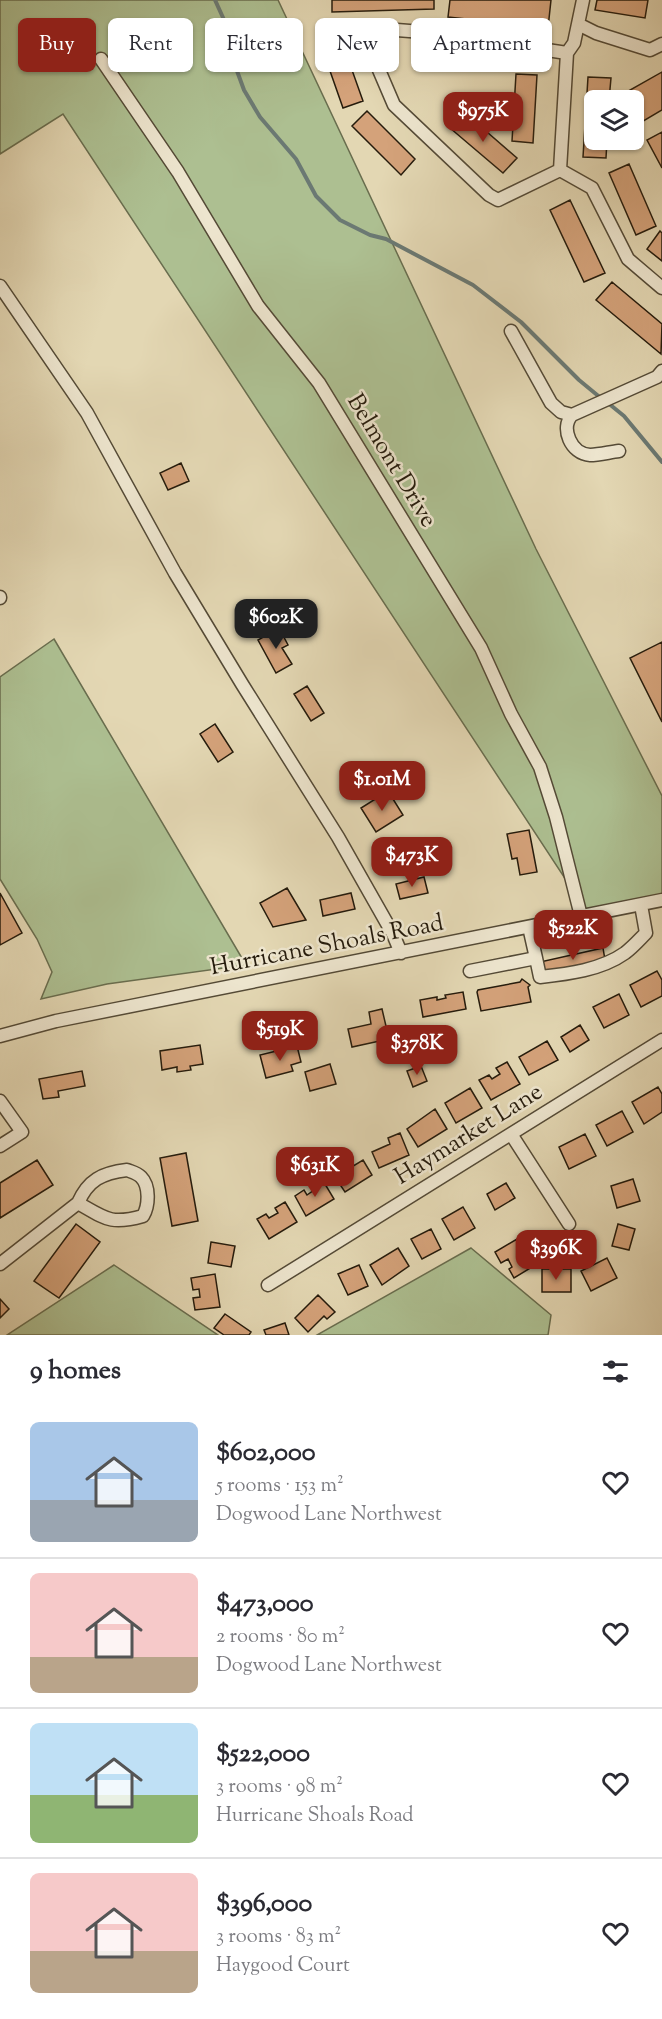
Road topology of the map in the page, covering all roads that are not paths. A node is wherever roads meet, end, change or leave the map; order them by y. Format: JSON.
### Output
{"nodes":[{"id":1,"x":583,"y":0,"type":"edge"},
{"id":2,"x":578,"y":24,"type":"junction"},
{"id":3,"x":662,"y":44,"type":"edge"},
{"id":4,"x":567,"y":53,"type":"junction"},
{"id":5,"x":101,"y":59,"type":"dead end"},
{"id":6,"x":560,"y":170,"type":"junction"},
{"id":7,"x":0,"y":286,"type":"edge"},
{"id":8,"x":662,"y":288,"type":"edge"},
{"id":9,"x":511,"y":331,"type":"dead end"},
{"id":10,"x":662,"y":371,"type":"edge"},
{"id":11,"x":572,"y":414,"type":"junction"},
{"id":12,"x":619,"y":451,"type":"dead end"},
{"id":13,"x":662,"y":900,"type":"edge"},
{"id":14,"x":641,"y":904,"type":"junction"},
{"id":15,"x":581,"y":916,"type":"junction"},
{"id":16,"x":528,"y":927,"type":"junction"},
{"id":17,"x":401,"y":953,"type":"junction"},
{"id":18,"x":536,"y":958,"type":"junction"},
{"id":19,"x":470,"y":971,"type":"dead end"},
{"id":20,"x":0,"y":1036,"type":"edge"},
{"id":21,"x":662,"y":1040,"type":"edge"},
{"id":22,"x":0,"y":1101,"type":"edge"},
{"id":23,"x":511,"y":1134,"type":"junction"},
{"id":24,"x":0,"y":1146,"type":"edge"},
{"id":25,"x":78,"y":1203,"type":"junction"},
{"id":26,"x":569,"y":1224,"type":"dead end"},
{"id":27,"x":2,"y":1257,"type":"edge"},
{"id":28,"x":268,"y":1285,"type":"dead end"}],
"edges":[{"from":1,"to":2,"type":"street"},
{"from":2,"to":3,"type":"street"},
{"from":2,"to":4,"type":"street"},
{"from":4,"to":6,"type":"street"},
{"from":4,"to":6,"type":"street"},
{"from":5,"to":15,"type":"street","name":"Belmont Drive"},
{"from":6,"to":8,"type":"street"},
{"from":7,"to":17,"type":"street"},
{"from":9,"to":11,"type":"street"},
{"from":10,"to":11,"type":"street"},
{"from":11,"to":12,"type":"street"},
{"from":13,"to":14,"type":"street","name":"Hurricane Shoals Road"},
{"from":14,"to":15,"type":"street","name":"Hurricane Shoals Road"},
{"from":14,"to":18,"type":"street"},
{"from":15,"to":16,"type":"street","name":"Hurricane Shoals Road"},
{"from":16,"to":17,"type":"street","name":"Hurricane Shoals Road"},
{"from":16,"to":18,"type":"street"},
{"from":17,"to":20,"type":"street","name":"Hurricane Shoals Road"},
{"from":18,"to":19,"type":"street"},
{"from":21,"to":23,"type":"street","name":"Haymarket Lane"},
{"from":22,"to":24,"type":"street"},
{"from":23,"to":26,"type":"street"},
{"from":23,"to":28,"type":"street","name":"Haymarket Lane"},
{"from":25,"to":25,"type":"street"},
{"from":25,"to":27,"type":"street"}]}
